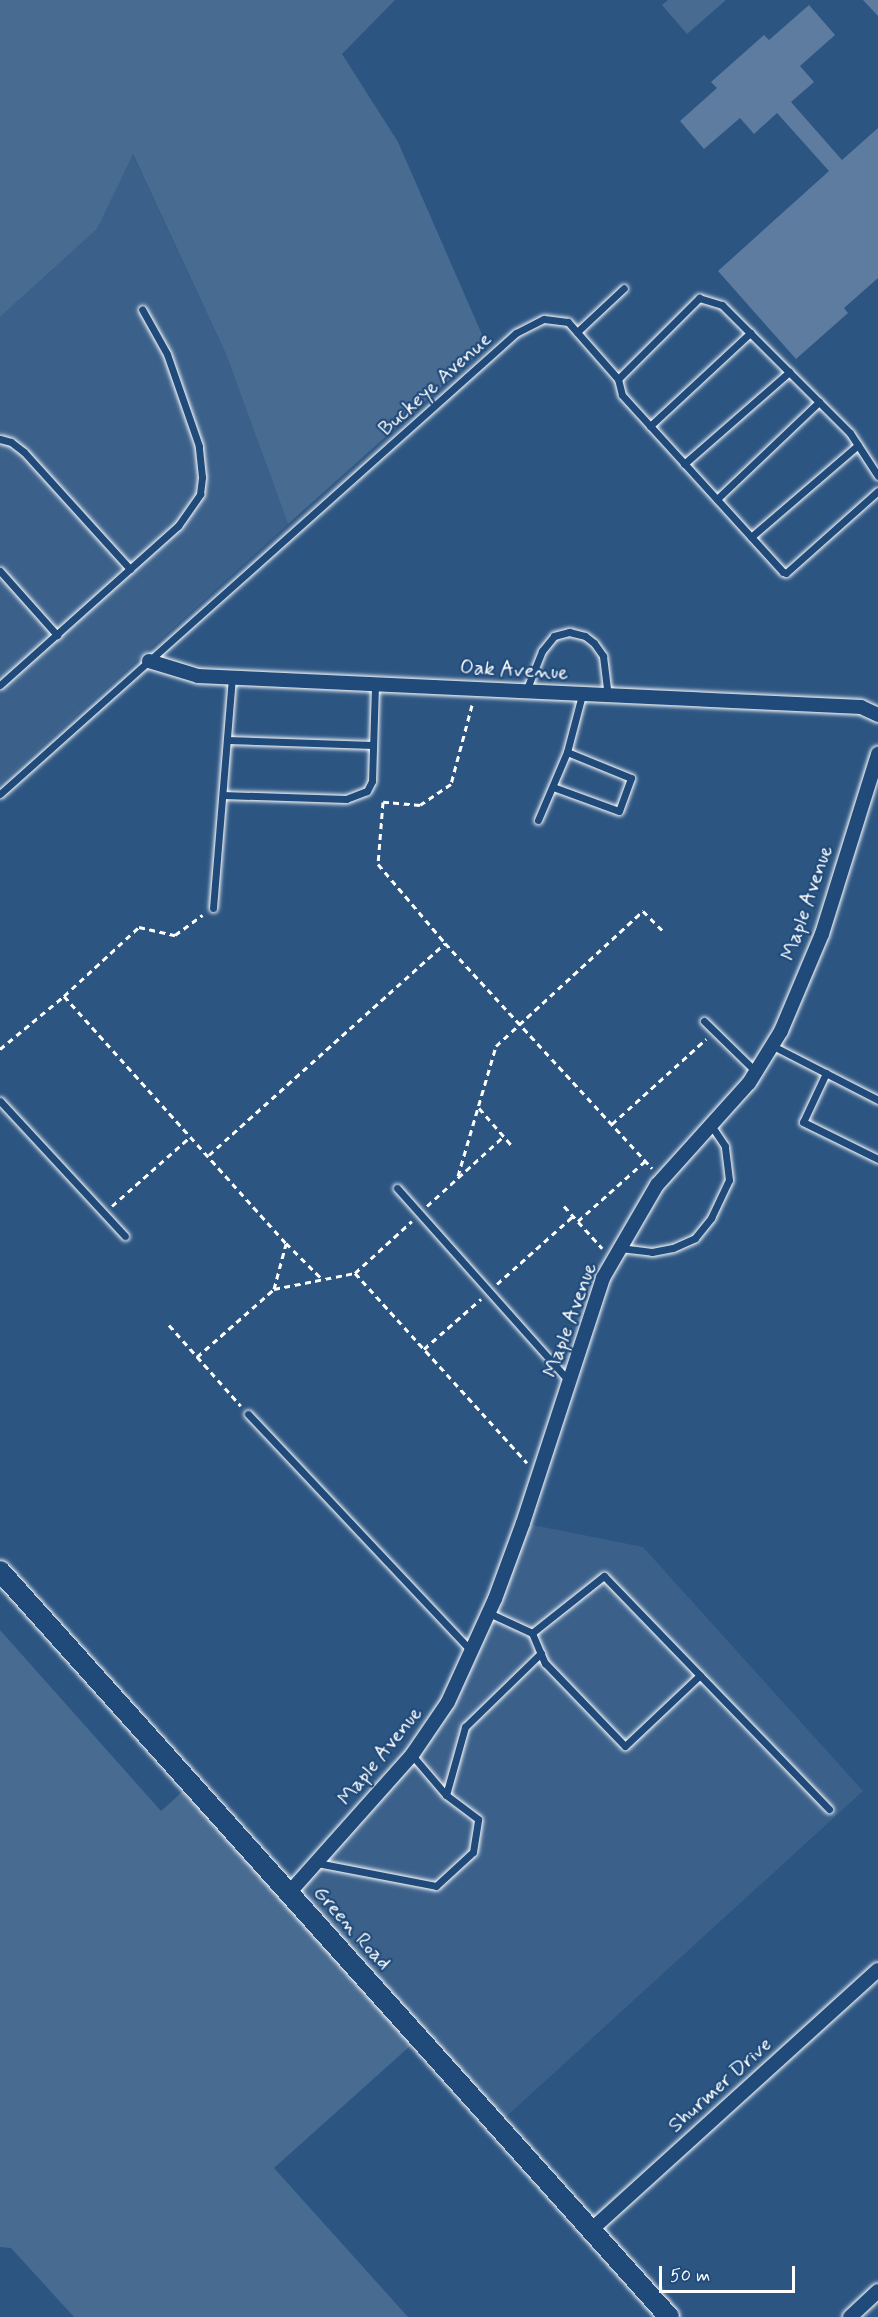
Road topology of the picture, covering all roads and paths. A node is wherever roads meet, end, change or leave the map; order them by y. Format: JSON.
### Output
{"nodes":[{"id":1,"x":624,"y":288,"type":"dead end"},
{"id":2,"x":142,"y":309,"type":"dead end"},
{"id":3,"x":577,"y":332,"type":"junction"},
{"id":4,"x":750,"y":333,"type":"junction"},
{"id":5,"x":789,"y":372,"type":"junction"},
{"id":6,"x":618,"y":379,"type":"junction"},
{"id":7,"x":819,"y":402,"type":"junction"},
{"id":8,"x":650,"y":426,"type":"junction"},
{"id":9,"x":0,"y":440,"type":"edge"},
{"id":10,"x":858,"y":444,"type":"junction"},
{"id":11,"x":684,"y":464,"type":"junction"},
{"id":12,"x":878,"y":476,"type":"edge"},
{"id":13,"x":878,"y":491,"type":"edge"},
{"id":14,"x":717,"y":499,"type":"junction"},
{"id":15,"x":751,"y":537,"type":"junction"},
{"id":16,"x":130,"y":569,"type":"junction"},
{"id":17,"x":0,"y":571,"type":"edge"},
{"id":18,"x":57,"y":635,"type":"junction"},
{"id":19,"x":149,"y":661,"type":"junction"},
{"id":20,"x":232,"y":678,"type":"junction"},
{"id":21,"x":375,"y":684,"type":"junction"},
{"id":22,"x":0,"y":686,"type":"edge"},
{"id":23,"x":477,"y":689,"type":"junction"},
{"id":24,"x":526,"y":691,"type":"junction"},
{"id":25,"x":582,"y":695,"type":"junction"},
{"id":26,"x":608,"y":695,"type":"junction"},
{"id":27,"x":878,"y":715,"type":"edge"},
{"id":28,"x":227,"y":740,"type":"junction"},
{"id":29,"x":373,"y":745,"type":"junction"},
{"id":30,"x":567,"y":752,"type":"junction"},
{"id":31,"x":878,"y":754,"type":"edge"},
{"id":32,"x":554,"y":787,"type":"junction"},
{"id":33,"x":0,"y":794,"type":"edge"},
{"id":34,"x":223,"y":795,"type":"junction"},
{"id":35,"x":538,"y":820,"type":"dead end"},
{"id":36,"x":213,"y":908,"type":"joint"},
{"id":37,"x":663,"y":931,"type":"dead end"},
{"id":38,"x":445,"y":943,"type":"junction"},
{"id":39,"x":64,"y":996,"type":"junction"},
{"id":40,"x":704,"y":1021,"type":"dead end"},
{"id":41,"x":520,"y":1024,"type":"junction"},
{"id":42,"x":714,"y":1031,"type":"junction"},
{"id":43,"x":772,"y":1046,"type":"junction"},
{"id":44,"x":0,"y":1049,"type":"edge"},
{"id":45,"x":756,"y":1072,"type":"junction"},
{"id":46,"x":826,"y":1073,"type":"junction"},
{"id":47,"x":878,"y":1100,"type":"edge"},
{"id":48,"x":0,"y":1101,"type":"edge"},
{"id":49,"x":478,"y":1107,"type":"junction"},
{"id":50,"x":612,"y":1125,"type":"junction"},
{"id":51,"x":711,"y":1125,"type":"junction"},
{"id":52,"x":191,"y":1136,"type":"junction"},
{"id":53,"x":513,"y":1147,"type":"dead end"},
{"id":54,"x":209,"y":1155,"type":"junction"},
{"id":55,"x":878,"y":1159,"type":"edge"},
{"id":56,"x":645,"y":1161,"type":"junction"},
{"id":57,"x":458,"y":1178,"type":"dead end"},
{"id":58,"x":662,"y":1179,"type":"junction"},
{"id":59,"x":397,"y":1188,"type":"dead end"},
{"id":60,"x":564,"y":1206,"type":"dead end"},
{"id":61,"x":104,"y":1213,"type":"junction"},
{"id":62,"x":578,"y":1221,"type":"junction"},
{"id":63,"x":125,"y":1236,"type":"dead end"},
{"id":64,"x":286,"y":1244,"type":"junction"},
{"id":65,"x":620,"y":1248,"type":"junction"},
{"id":66,"x":613,"y":1261,"type":"junction"},
{"id":67,"x":322,"y":1279,"type":"junction"},
{"id":68,"x":274,"y":1289,"type":"junction"},
{"id":69,"x":169,"y":1325,"type":"dead end"},
{"id":70,"x":197,"y":1357,"type":"junction"},
{"id":71,"x":569,"y":1381,"type":"junction"},
{"id":72,"x":248,"y":1414,"type":"joint"},
{"id":73,"x":538,"y":1476,"type":"junction"},
{"id":74,"x":0,"y":1570,"type":"edge"},
{"id":75,"x":489,"y":1613,"type":"junction"},
{"id":76,"x":532,"y":1633,"type":"junction"},
{"id":77,"x":471,"y":1651,"type":"junction"},
{"id":78,"x":541,"y":1653,"type":"junction"},
{"id":79,"x":699,"y":1675,"type":"junction"},
{"id":80,"x":412,"y":1755,"type":"junction"},
{"id":81,"x":446,"y":1795,"type":"junction"},
{"id":82,"x":829,"y":1809,"type":"dead end"},
{"id":83,"x":317,"y":1863,"type":"junction"},
{"id":84,"x":289,"y":1893,"type":"junction"},
{"id":85,"x":878,"y":1970,"type":"edge"},
{"id":86,"x":591,"y":2230,"type":"junction"},
{"id":87,"x":878,"y":2291,"type":"edge"},
{"id":88,"x":669,"y":2317,"type":"edge"},
{"id":89,"x":850,"y":2317,"type":"edge"}],
"edges":[{"from":1,"to":3,"type":"lane"},
{"from":2,"to":16,"type":"lane"},
{"from":3,"to":6,"type":"lane","name":"Buckeye Avenue"},
{"from":3,"to":19,"type":"lane","name":"Buckeye Avenue"},
{"from":4,"to":5,"type":"lane"},
{"from":4,"to":6,"type":"lane"},
{"from":4,"to":8,"type":"lane"},
{"from":5,"to":7,"type":"lane"},
{"from":5,"to":11,"type":"lane"},
{"from":6,"to":8,"type":"lane","name":"Buckeye Avenue"},
{"from":7,"to":10,"type":"lane"},
{"from":7,"to":14,"type":"lane"},
{"from":8,"to":11,"type":"lane","name":"Buckeye Avenue"},
{"from":9,"to":16,"type":"lane"},
{"from":10,"to":12,"type":"lane"},
{"from":10,"to":15,"type":"lane"},
{"from":11,"to":14,"type":"lane","name":"Buckeye Avenue"},
{"from":13,"to":15,"type":"lane","name":"Buckeye Avenue"},
{"from":14,"to":15,"type":"lane","name":"Buckeye Avenue"},
{"from":16,"to":18,"type":"lane"},
{"from":17,"to":18,"type":"lane"},
{"from":18,"to":22,"type":"lane"},
{"from":19,"to":20,"type":"street","name":"Oak Avenue"},
{"from":19,"to":33,"type":"lane","name":"Buckeye Avenue"},
{"from":20,"to":21,"type":"street","name":"Oak Avenue"},
{"from":20,"to":28,"type":"lane"},
{"from":21,"to":23,"type":"street","name":"Oak Avenue"},
{"from":21,"to":29,"type":"lane"},
{"from":23,"to":24,"type":"street","name":"Oak Avenue"},
{"from":23,"to":38,"type":"path"},
{"from":24,"to":25,"type":"street","name":"Oak Avenue"},
{"from":24,"to":26,"type":"lane"},
{"from":25,"to":26,"type":"street","name":"Oak Avenue"},
{"from":25,"to":30,"type":"lane"},
{"from":26,"to":27,"type":"street","name":"Oak Avenue"},
{"from":28,"to":29,"type":"lane"},
{"from":28,"to":34,"type":"lane"},
{"from":29,"to":34,"type":"lane"},
{"from":30,"to":32,"type":"lane"},
{"from":30,"to":32,"type":"lane"},
{"from":31,"to":43,"type":"street","name":"Maple Avenue"},
{"from":32,"to":35,"type":"lane"},
{"from":34,"to":36,"type":"lane"},
{"from":36,"to":39,"type":"path"},
{"from":37,"to":41,"type":"path"},
{"from":38,"to":41,"type":"path"},
{"from":38,"to":54,"type":"path"},
{"from":39,"to":44,"type":"path"},
{"from":39,"to":52,"type":"path"},
{"from":40,"to":42,"type":"lane"},
{"from":41,"to":49,"type":"path"},
{"from":41,"to":50,"type":"path"},
{"from":42,"to":45,"type":"lane"},
{"from":42,"to":50,"type":"path"},
{"from":43,"to":45,"type":"street","name":"Maple Avenue"},
{"from":43,"to":46,"type":"lane"},
{"from":45,"to":51,"type":"street","name":"Maple Avenue"},
{"from":46,"to":47,"type":"lane"},
{"from":46,"to":55,"type":"lane"},
{"from":48,"to":61,"type":"lane"},
{"from":49,"to":53,"type":"path"},
{"from":49,"to":57,"type":"path"},
{"from":50,"to":56,"type":"path"},
{"from":51,"to":58,"type":"street","name":"Maple Avenue"},
{"from":51,"to":65,"type":"lane"},
{"from":52,"to":54,"type":"path"},
{"from":52,"to":61,"type":"path"},
{"from":54,"to":64,"type":"path"},
{"from":56,"to":58,"type":"path"},
{"from":56,"to":62,"type":"path"},
{"from":58,"to":65,"type":"street","name":"Maple Avenue"},
{"from":59,"to":71,"type":"lane"},
{"from":60,"to":62,"type":"path"},
{"from":61,"to":63,"type":"lane"},
{"from":62,"to":66,"type":"path"},
{"from":64,"to":67,"type":"path"},
{"from":64,"to":68,"type":"path"},
{"from":65,"to":66,"type":"street","name":"Maple Avenue"},
{"from":66,"to":71,"type":"street","name":"Maple Avenue"},
{"from":67,"to":68,"type":"path"},
{"from":67,"to":73,"type":"path"},
{"from":68,"to":70,"type":"path"},
{"from":69,"to":70,"type":"path"},
{"from":70,"to":72,"type":"path"},
{"from":71,"to":73,"type":"street","name":"Maple Avenue"},
{"from":72,"to":77,"type":"lane"},
{"from":73,"to":75,"type":"street","name":"Maple Avenue"},
{"from":74,"to":84,"type":"main road","name":"Green Road"},
{"from":75,"to":76,"type":"lane"},
{"from":75,"to":77,"type":"street","name":"Maple Avenue"},
{"from":76,"to":78,"type":"lane"},
{"from":76,"to":79,"type":"lane"},
{"from":77,"to":80,"type":"street","name":"Maple Avenue"},
{"from":78,"to":79,"type":"lane"},
{"from":78,"to":81,"type":"lane"},
{"from":79,"to":82,"type":"lane"},
{"from":80,"to":81,"type":"lane"},
{"from":80,"to":83,"type":"street","name":"Maple Avenue"},
{"from":81,"to":83,"type":"lane"},
{"from":83,"to":84,"type":"street","name":"Maple Avenue"},
{"from":84,"to":86,"type":"main road","name":"Green Road"},
{"from":85,"to":86,"type":"street","name":"Shurmer Drive"},
{"from":86,"to":88,"type":"main road","name":"Green Road"},
{"from":87,"to":89,"type":"street"}]}
